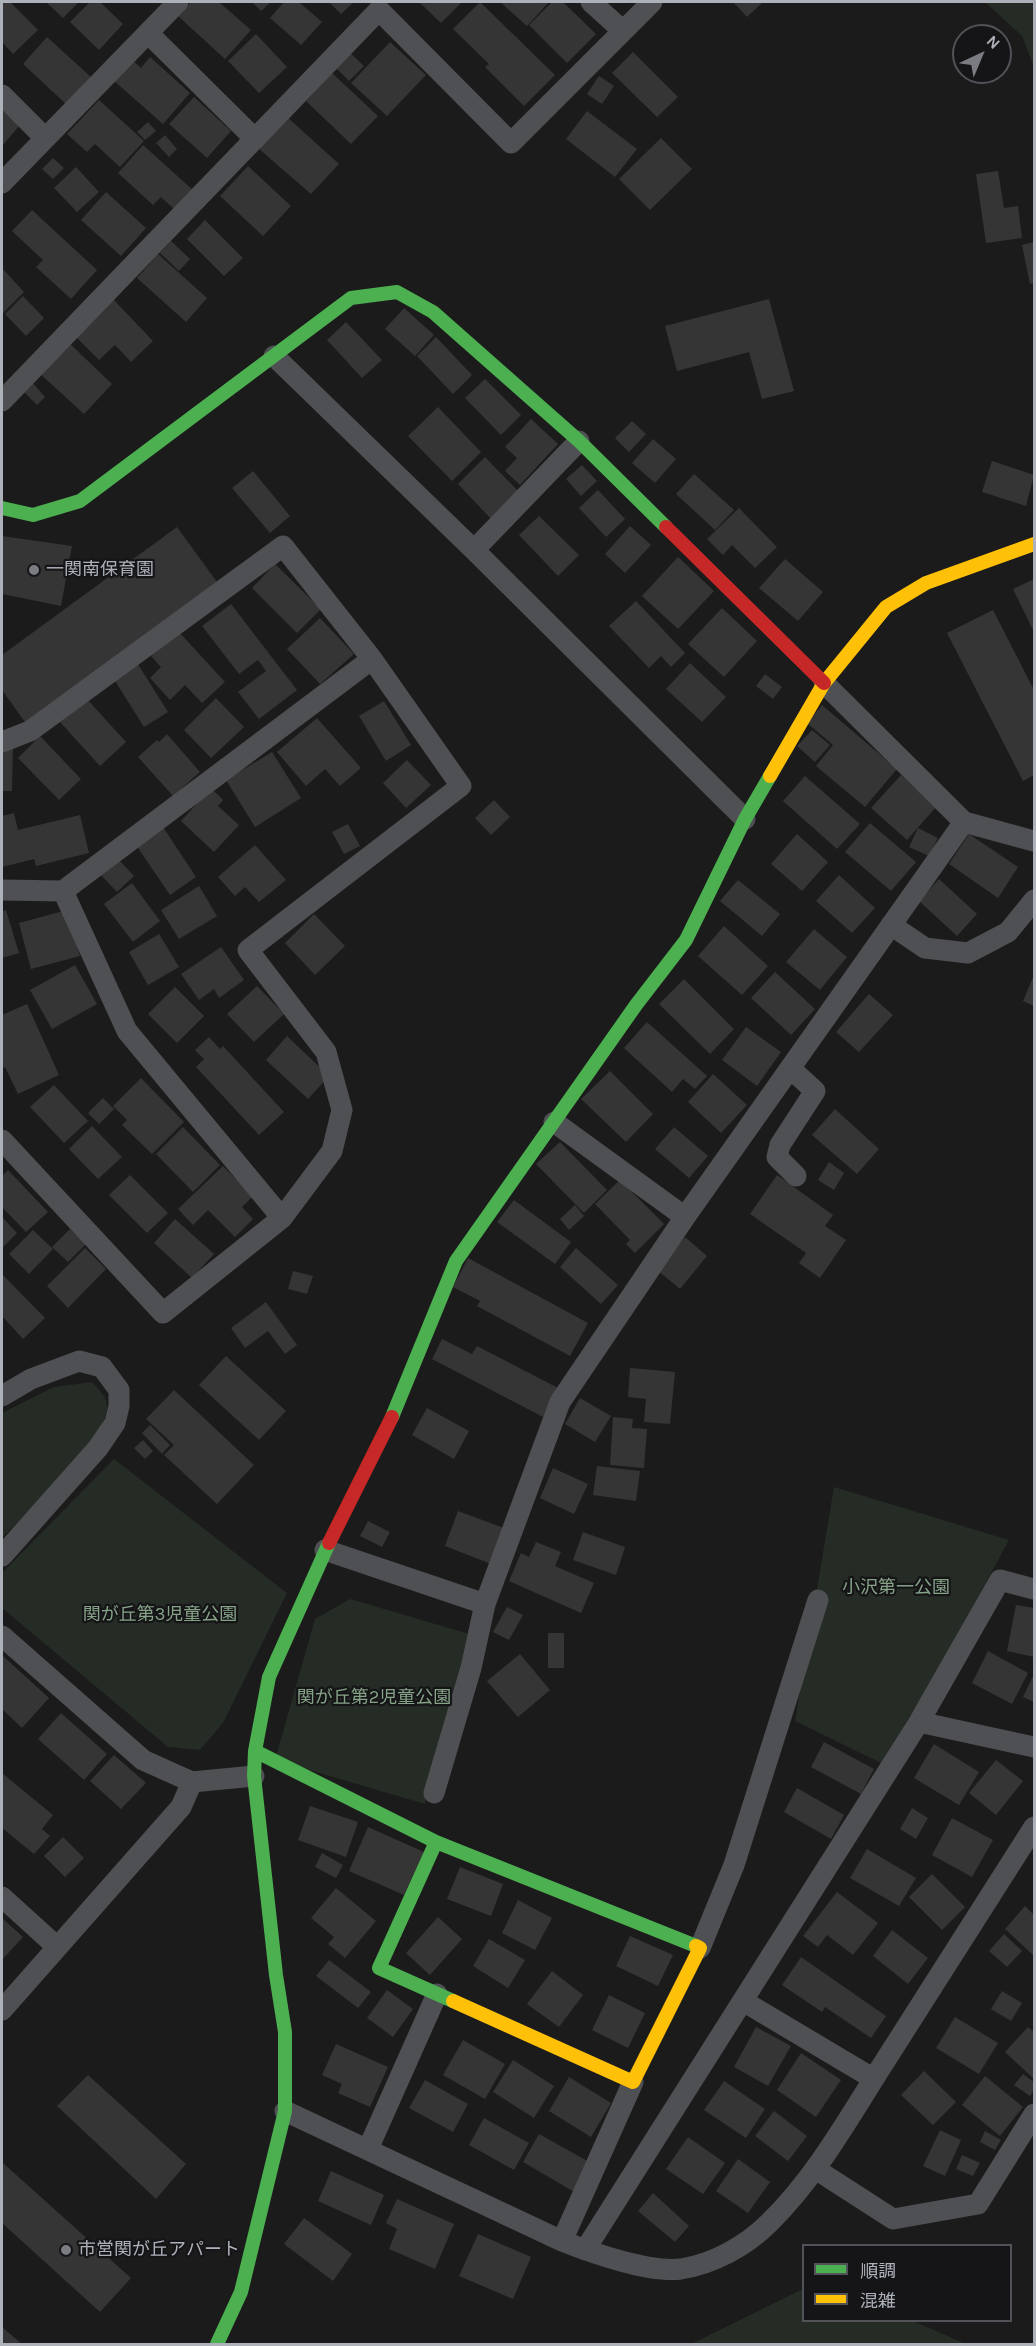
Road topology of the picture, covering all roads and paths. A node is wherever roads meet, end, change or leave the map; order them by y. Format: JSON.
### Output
{"nodes":[{"id":1,"x":178,"y":2,"type":"edge"},
{"id":2,"x":591,"y":2,"type":"edge"},
{"id":3,"x":652,"y":2,"type":"edge"},
{"id":4,"x":623,"y":31,"type":"junction"},
{"id":5,"x":148,"y":33,"type":"junction"},
{"id":6,"x":2,"y":95,"type":"edge"},
{"id":7,"x":45,"y":138,"type":"junction"},
{"id":8,"x":255,"y":139,"type":"junction"},
{"id":9,"x":2,"y":183,"type":"edge"},
{"id":10,"x":274,"y":356,"type":"junction"},
{"id":11,"x":2,"y":401,"type":"edge"},
{"id":12,"x":579,"y":441,"type":"junction"},
{"id":13,"x":2,"y":508,"type":"edge"},
{"id":14,"x":1035,"y":544,"type":"edge"},
{"id":15,"x":474,"y":550,"type":"junction"},
{"id":16,"x":372,"y":659,"type":"junction"},
{"id":17,"x":824,"y":683,"type":"junction"},
{"id":18,"x":2,"y":742,"type":"edge"},
{"id":19,"x":745,"y":819,"type":"junction"},
{"id":20,"x":964,"y":822,"type":"junction"},
{"id":21,"x":1035,"y":841,"type":"edge"},
{"id":22,"x":2,"y":890,"type":"edge"},
{"id":23,"x":63,"y":891,"type":"junction"},
{"id":24,"x":1035,"y":900,"type":"edge"},
{"id":25,"x":891,"y":926,"type":"junction"},
{"id":26,"x":790,"y":1068,"type":"junction"},
{"id":27,"x":554,"y":1122,"type":"junction"},
{"id":28,"x":2,"y":1140,"type":"edge"},
{"id":29,"x":796,"y":1176,"type":"dead end"},
{"id":30,"x":685,"y":1217,"type":"junction"},
{"id":31,"x":282,"y":1218,"type":"junction"},
{"id":32,"x":2,"y":1396,"type":"edge"},
{"id":33,"x":325,"y":1550,"type":"junction"},
{"id":34,"x":2,"y":1556,"type":"edge"},
{"id":35,"x":1035,"y":1589,"type":"edge"},
{"id":36,"x":818,"y":1600,"type":"dead end"},
{"id":37,"x":485,"y":1604,"type":"junction"},
{"id":38,"x":2,"y":1636,"type":"edge"},
{"id":39,"x":919,"y":1722,"type":"junction"},
{"id":40,"x":1035,"y":1747,"type":"edge"},
{"id":41,"x":255,"y":1751,"type":"junction"},
{"id":42,"x":254,"y":1776,"type":"junction"},
{"id":43,"x":192,"y":1782,"type":"junction"},
{"id":44,"x":434,"y":1793,"type":"dead end"},
{"id":45,"x":1035,"y":1827,"type":"edge"},
{"id":46,"x":436,"y":1842,"type":"junction"},
{"id":47,"x":2,"y":1897,"type":"edge"},
{"id":48,"x":57,"y":1946,"type":"junction"},
{"id":49,"x":700,"y":1948,"type":"junction"},
{"id":50,"x":437,"y":1994,"type":"junction"},
{"id":51,"x":743,"y":2001,"type":"junction"},
{"id":52,"x":2,"y":2010,"type":"edge"},
{"id":53,"x":874,"y":2079,"type":"junction"},
{"id":54,"x":633,"y":2082,"type":"junction"},
{"id":55,"x":285,"y":2111,"type":"junction"},
{"id":56,"x":1035,"y":2114,"type":"edge"},
{"id":57,"x":368,"y":2149,"type":"junction"},
{"id":58,"x":817,"y":2170,"type":"junction"},
{"id":59,"x":562,"y":2241,"type":"junction"},
{"id":60,"x":585,"y":2250,"type":"junction"},
{"id":61,"x":217,"y":2344,"type":"edge"}],
"edges":[{"from":1,"to":5,"type":"street"},
{"from":2,"to":4,"type":"street"},
{"from":3,"to":4,"type":"street"},
{"from":4,"to":8,"type":"street"},
{"from":5,"to":7,"type":"street"},
{"from":5,"to":8,"type":"street"},
{"from":6,"to":7,"type":"street"},
{"from":7,"to":9,"type":"street"},
{"from":8,"to":11,"type":"street"},
{"from":10,"to":12,"type":"street"},
{"from":10,"to":13,"type":"street"},
{"from":10,"to":15,"type":"street"},
{"from":12,"to":15,"type":"street"},
{"from":12,"to":17,"type":"street"},
{"from":14,"to":17,"type":"street"},
{"from":15,"to":19,"type":"street"},
{"from":16,"to":18,"type":"street"},
{"from":16,"to":23,"type":"street"},
{"from":16,"to":31,"type":"street"},
{"from":17,"to":19,"type":"street"},
{"from":17,"to":20,"type":"street"},
{"from":19,"to":27,"type":"street"},
{"from":20,"to":21,"type":"street"},
{"from":20,"to":25,"type":"street"},
{"from":22,"to":23,"type":"street"},
{"from":23,"to":31,"type":"street"},
{"from":24,"to":25,"type":"street"},
{"from":25,"to":26,"type":"street"},
{"from":26,"to":29,"type":"street"},
{"from":26,"to":30,"type":"street"},
{"from":27,"to":30,"type":"street"},
{"from":27,"to":33,"type":"street"},
{"from":28,"to":31,"type":"street"},
{"from":30,"to":37,"type":"street"},
{"from":32,"to":34,"type":"street"},
{"from":33,"to":37,"type":"street"},
{"from":33,"to":41,"type":"street"},
{"from":35,"to":39,"type":"street"},
{"from":36,"to":49,"type":"street"},
{"from":37,"to":44,"type":"street"},
{"from":38,"to":43,"type":"street"},
{"from":39,"to":40,"type":"street"},
{"from":39,"to":51,"type":"street"},
{"from":41,"to":42,"type":"street"},
{"from":41,"to":46,"type":"street"},
{"from":42,"to":43,"type":"street"},
{"from":42,"to":55,"type":"street"},
{"from":43,"to":48,"type":"street"},
{"from":45,"to":53,"type":"street"},
{"from":46,"to":49,"type":"street"},
{"from":46,"to":50,"type":"street"},
{"from":47,"to":48,"type":"street"},
{"from":48,"to":52,"type":"street"},
{"from":49,"to":54,"type":"street"},
{"from":50,"to":54,"type":"street"},
{"from":50,"to":57,"type":"street"},
{"from":51,"to":53,"type":"street"},
{"from":51,"to":60,"type":"street"},
{"from":53,"to":58,"type":"street"},
{"from":54,"to":59,"type":"street"},
{"from":55,"to":57,"type":"street"},
{"from":55,"to":61,"type":"street"},
{"from":56,"to":58,"type":"street"},
{"from":57,"to":59,"type":"street"},
{"from":58,"to":60,"type":"street"},
{"from":59,"to":60,"type":"street"}]}
